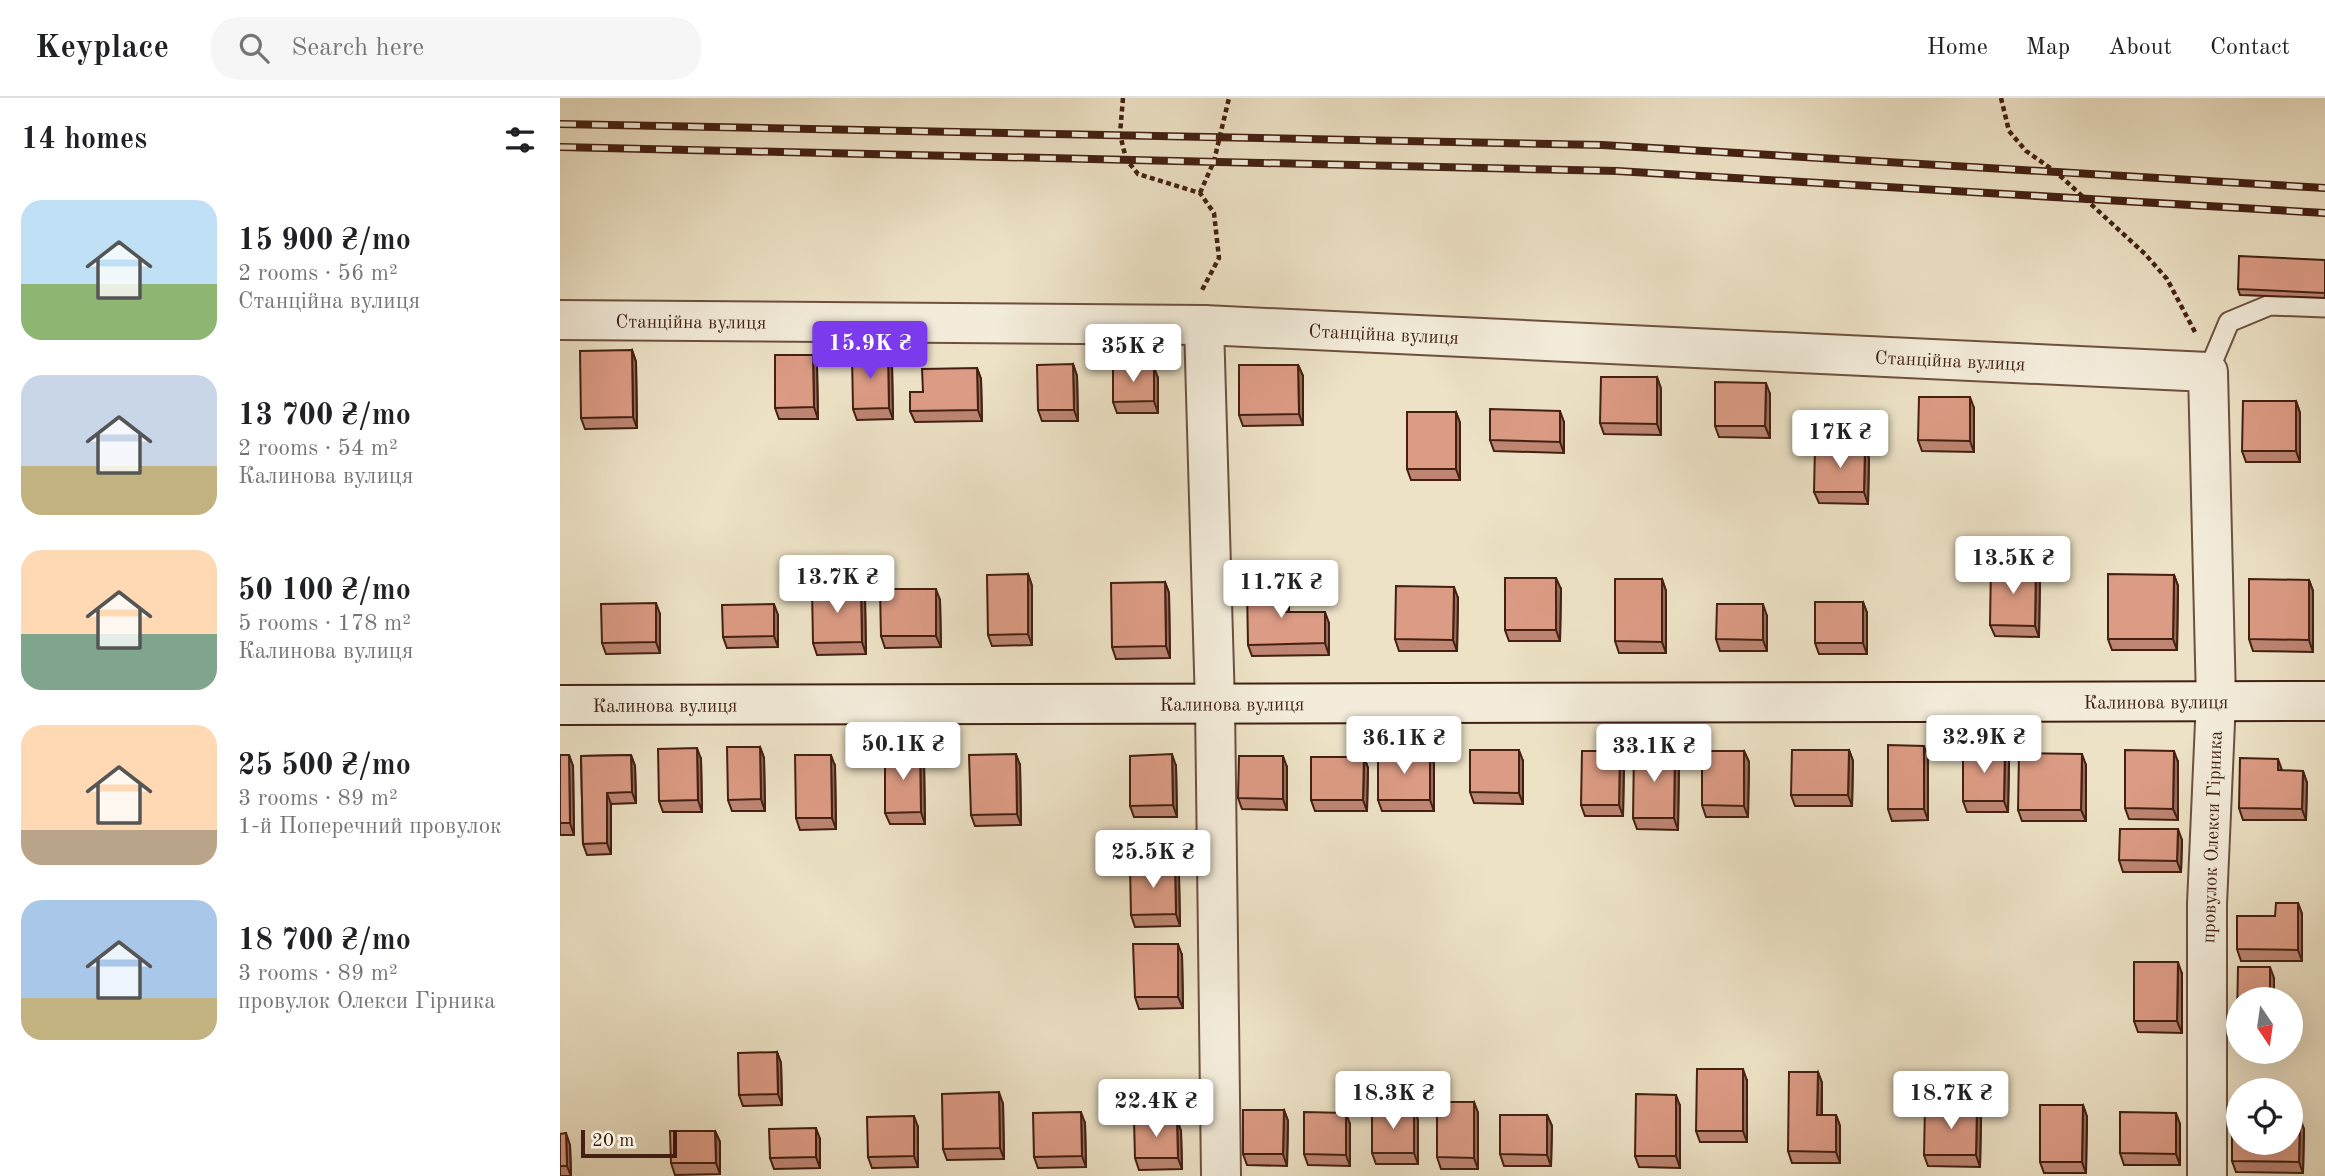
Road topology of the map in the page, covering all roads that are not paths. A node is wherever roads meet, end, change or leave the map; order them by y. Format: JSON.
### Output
{"nodes":[{"id":1,"x":2325,"y":307,"type":"edge"},
{"id":2,"x":560,"y":320,"type":"edge"},
{"id":3,"x":1204,"y":325,"type":"junction"},
{"id":4,"x":2208,"y":372,"type":"junction"},
{"id":5,"x":2216,"y":700,"type":"junction"},
{"id":6,"x":2325,"y":701,"type":"edge"},
{"id":7,"x":560,"y":705,"type":"edge"},
{"id":8,"x":1214,"y":705,"type":"junction"},
{"id":9,"x":1221,"y":1176,"type":"edge"},
{"id":10,"x":2207,"y":1176,"type":"edge"}],
"edges":[{"from":1,"to":4,"type":"lane"},
{"from":2,"to":3,"type":"street","name":"Станційна вулиця"},
{"from":3,"to":4,"type":"street","name":"Станційна вулиця"},
{"from":3,"to":8,"type":"street"},
{"from":4,"to":5,"type":"street","name":"провулок Олекси Гірника"},
{"from":5,"to":6,"type":"street","name":"Калинова вулиця"},
{"from":5,"to":8,"type":"street","name":"Калинова вулиця"},
{"from":5,"to":10,"type":"street","name":"провулок Олекси Гірника"},
{"from":7,"to":8,"type":"street","name":"Калинова вулиця"},
{"from":8,"to":9,"type":"street"}]}
